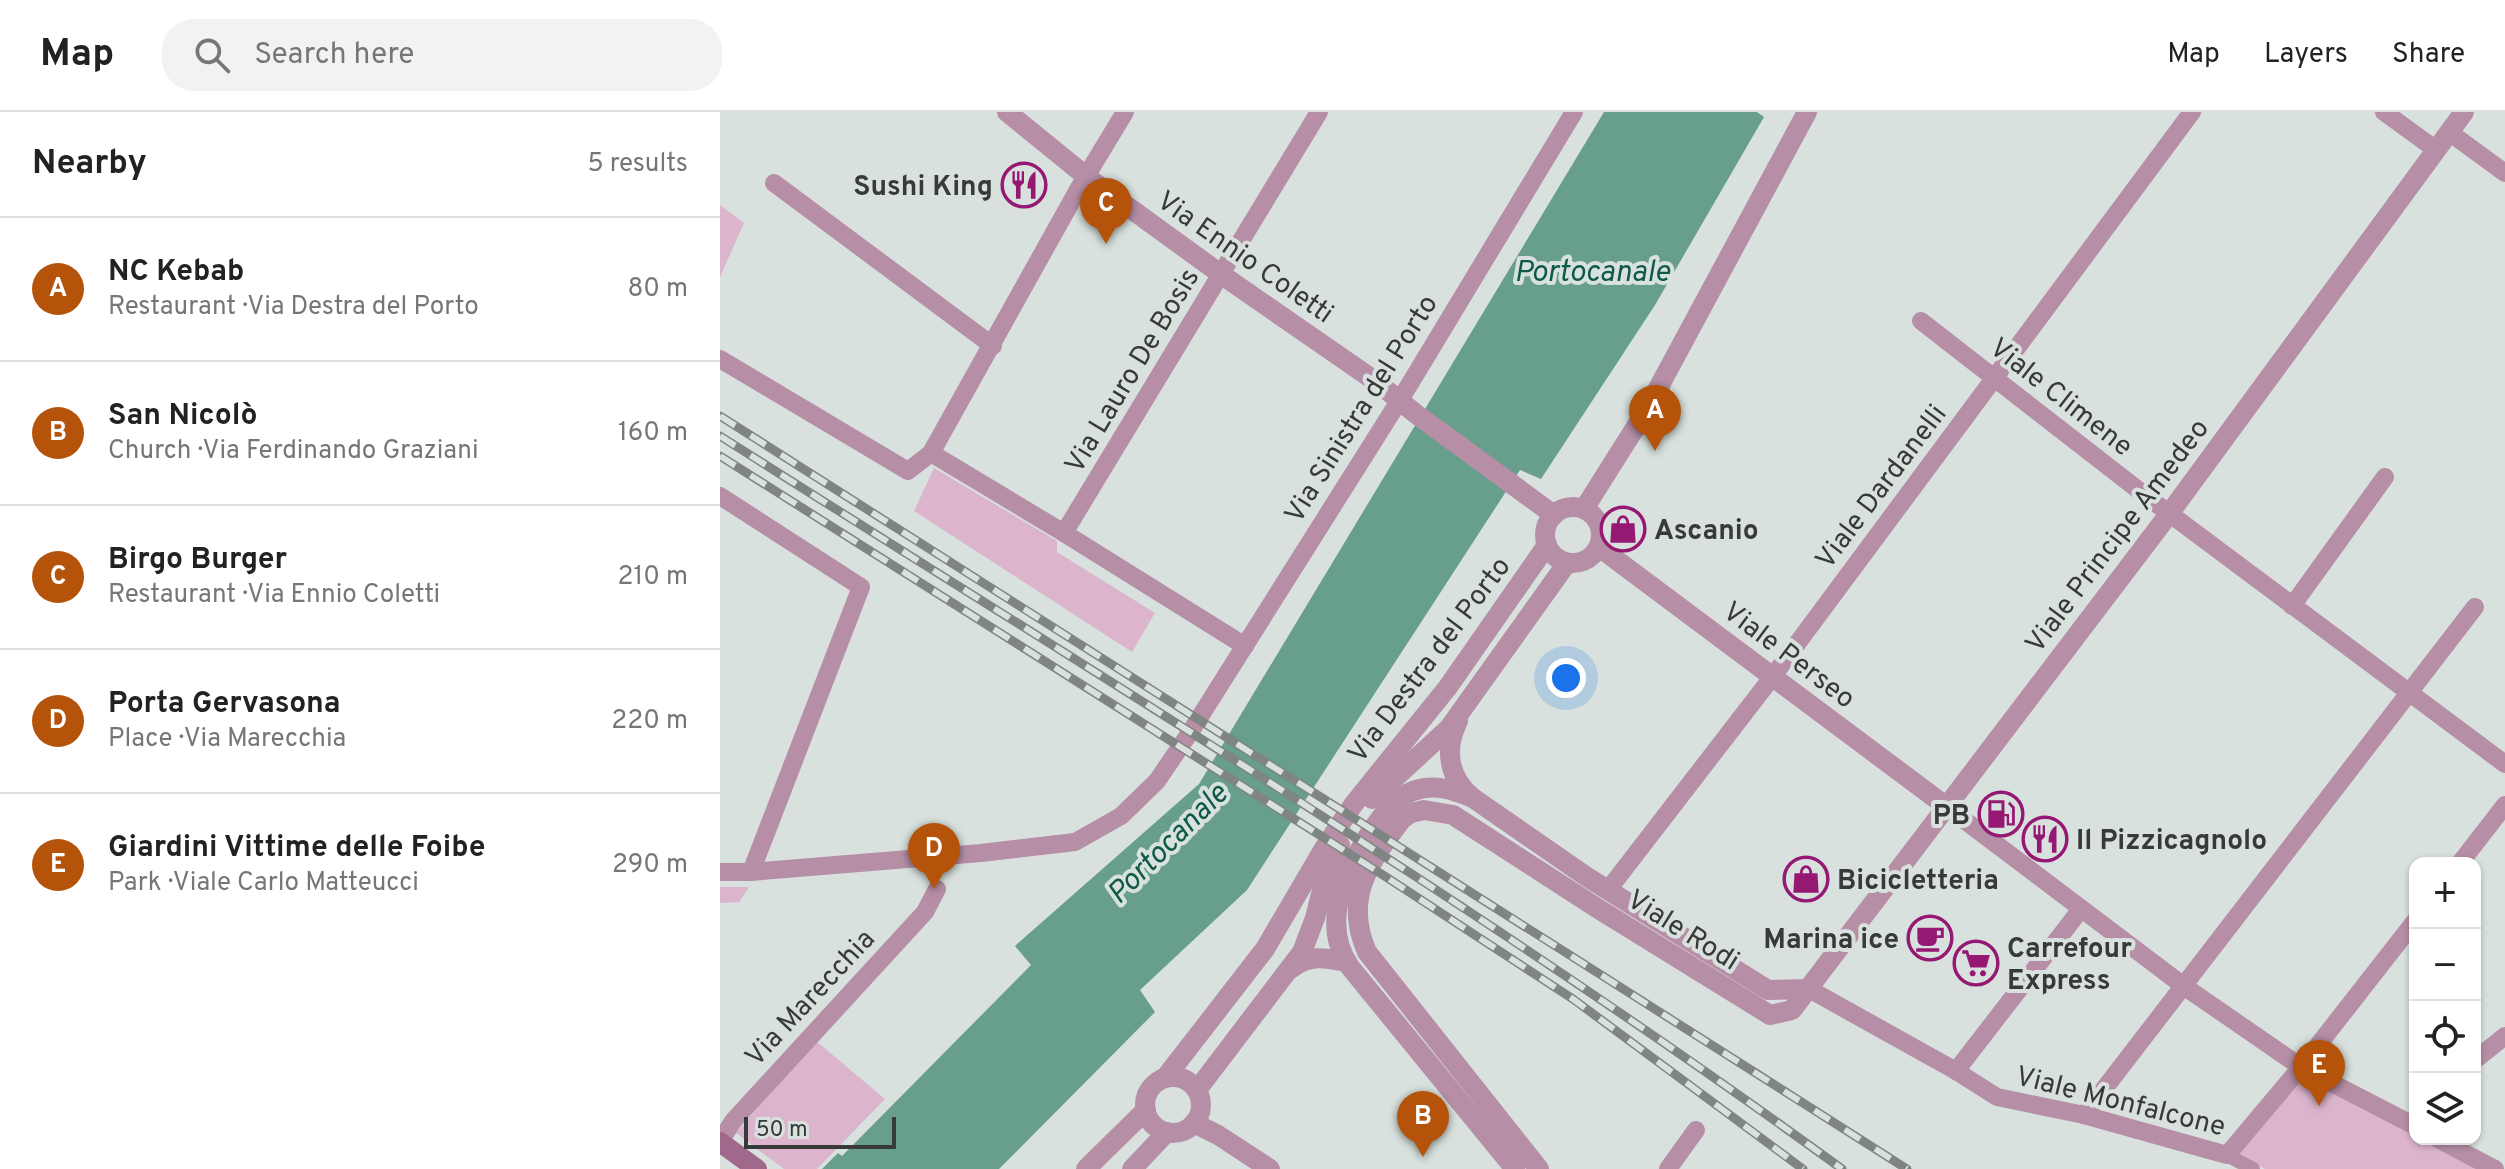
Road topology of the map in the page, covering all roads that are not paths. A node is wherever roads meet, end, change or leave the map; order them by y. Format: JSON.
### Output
{"nodes":[{"id":1,"x":1125,"y":112,"type":"edge"},
{"id":2,"x":1319,"y":112,"type":"edge"},
{"id":3,"x":1574,"y":112,"type":"edge"},
{"id":4,"x":1807,"y":112,"type":"edge"},
{"id":5,"x":2192,"y":112,"type":"edge"},
{"id":6,"x":2384,"y":112,"type":"edge"},
{"id":7,"x":2464,"y":112,"type":"edge"},
{"id":8,"x":1015,"y":114,"type":"edge"},
{"id":9,"x":2449,"y":132,"type":"junction"},
{"id":10,"x":2435,"y":149,"type":"junction"},
{"id":11,"x":2505,"y":173,"type":"edge"},
{"id":12,"x":1087,"y":177,"type":"junction"},
{"id":13,"x":774,"y":183,"type":"dead end"},
{"id":14,"x":1222,"y":275,"type":"junction"},
{"id":15,"x":1921,"y":321,"type":"dead end"},
{"id":16,"x":993,"y":346,"type":"junction"},
{"id":17,"x":720,"y":359,"type":"edge"},
{"id":18,"x":1994,"y":379,"type":"junction"},
{"id":19,"x":1399,"y":400,"type":"junction"},
{"id":20,"x":931,"y":453,"type":"junction"},
{"id":21,"x":2385,"y":477,"type":"dead end"},
{"id":22,"x":721,"y":499,"type":"edge"},
{"id":23,"x":1584,"y":509,"type":"junction"},
{"id":24,"x":2169,"y":514,"type":"junction"},
{"id":25,"x":1554,"y":515,"type":"junction"},
{"id":26,"x":1064,"y":533,"type":"junction"},
{"id":27,"x":1547,"y":545,"type":"junction"},
{"id":28,"x":1599,"y":547,"type":"junction"},
{"id":29,"x":1567,"y":563,"type":"junction"},
{"id":30,"x":2292,"y":606,"type":"junction"},
{"id":31,"x":2475,"y":607,"type":"dead end"},
{"id":32,"x":1245,"y":646,"type":"junction"},
{"id":33,"x":1773,"y":676,"type":"junction"},
{"id":34,"x":2407,"y":693,"type":"junction"},
{"id":35,"x":1464,"y":710,"type":"junction"},
{"id":36,"x":2505,"y":764,"type":"edge"},
{"id":37,"x":1473,"y":798,"type":"junction"},
{"id":38,"x":2505,"y":805,"type":"edge"},
{"id":39,"x":1947,"y":807,"type":"junction"},
{"id":40,"x":1358,"y":808,"type":"junction"},
{"id":41,"x":943,"y":856,"type":"junction"},
{"id":42,"x":2465,"y":857,"type":"edge"},
{"id":43,"x":720,"y":872,"type":"edge"},
{"id":44,"x":751,"y":872,"type":"junction"},
{"id":45,"x":1608,"y":890,"type":"junction"},
{"id":46,"x":2081,"y":909,"type":"junction"},
{"id":47,"x":2409,"y":929,"type":"edge"},
{"id":48,"x":1346,"y":962,"type":"junction"},
{"id":49,"x":1292,"y":968,"type":"junction"},
{"id":50,"x":2185,"y":987,"type":"junction"},
{"id":51,"x":1809,"y":989,"type":"junction"},
{"id":52,"x":2505,"y":1036,"type":"edge"},
{"id":53,"x":2481,"y":1055,"type":"edge"},
{"id":54,"x":2301,"y":1067,"type":"junction"},
{"id":55,"x":1956,"y":1071,"type":"junction"},
{"id":56,"x":1165,"y":1078,"type":"junction"},
{"id":57,"x":1197,"y":1090,"type":"junction"},
{"id":58,"x":1146,"y":1110,"type":"junction"},
{"id":59,"x":2084,"y":1115,"type":"junction"},
{"id":60,"x":2409,"y":1116,"type":"edge"},
{"id":61,"x":1194,"y":1123,"type":"junction"},
{"id":62,"x":1696,"y":1130,"type":"dead end"},
{"id":63,"x":1167,"y":1132,"type":"junction"},
{"id":64,"x":720,"y":1142,"type":"edge"},
{"id":65,"x":2449,"y":1145,"type":"edge"},
{"id":66,"x":2227,"y":1155,"type":"junction"},
{"id":67,"x":757,"y":1169,"type":"edge"},
{"id":68,"x":1086,"y":1169,"type":"edge"},
{"id":69,"x":1132,"y":1169,"type":"edge"},
{"id":70,"x":1270,"y":1169,"type":"edge"},
{"id":71,"x":1515,"y":1169,"type":"edge"},
{"id":72,"x":1539,"y":1169,"type":"edge"},
{"id":73,"x":1668,"y":1169,"type":"edge"},
{"id":74,"x":2253,"y":1169,"type":"edge"},
{"id":75,"x":2495,"y":1169,"type":"edge"}],
"edges":[{"from":1,"to":12,"type":"street"},
{"from":2,"to":14,"type":"street","name":"Via Lauro De Bosis"},
{"from":3,"to":19,"type":"street","name":"Via Sinistra del Porto"},
{"from":4,"to":23,"type":"street"},
{"from":5,"to":18,"type":"street","name":"Viale Dardanelli"},
{"from":6,"to":10,"type":"street"},
{"from":7,"to":9,"type":"street","name":"Viale Principe Amedeo"},
{"from":8,"to":12,"type":"street","name":"Via Ennio Coletti"},
{"from":9,"to":10,"type":"street","name":"Viale Principe Amedeo"},
{"from":9,"to":11,"type":"street"},
{"from":10,"to":24,"type":"street","name":"Viale Principe Amedeo"},
{"from":12,"to":14,"type":"street","name":"Via Ennio Coletti"},
{"from":12,"to":16,"type":"street"},
{"from":13,"to":16,"type":"street"},
{"from":14,"to":19,"type":"street","name":"Via Ennio Coletti"},
{"from":14,"to":26,"type":"street","name":"Via Lauro De Bosis"},
{"from":15,"to":18,"type":"street","name":"Viale Climene"},
{"from":16,"to":20,"type":"street"},
{"from":17,"to":20,"type":"street"},
{"from":18,"to":24,"type":"street","name":"Viale Climene"},
{"from":18,"to":33,"type":"street","name":"Viale Dardanelli"},
{"from":19,"to":25,"type":"street","name":"Via Ennio Coletti"},
{"from":19,"to":32,"type":"street","name":"Via Sinistra del Porto"},
{"from":20,"to":26,"type":"street"},
{"from":21,"to":30,"type":"street"},
{"from":22,"to":44,"type":"street"},
{"from":23,"to":25,"type":"street"},
{"from":23,"to":28,"type":"street"},
{"from":24,"to":30,"type":"street","name":"Viale Climene"},
{"from":24,"to":39,"type":"street","name":"Viale Principe Amedeo"},
{"from":25,"to":27,"type":"street","name":"Via Destra del Porto"},
{"from":26,"to":32,"type":"street"},
{"from":27,"to":29,"type":"street","name":"Via Destra del Porto"},
{"from":27,"to":40,"type":"street","name":"Via Destra del Porto"},
{"from":28,"to":29,"type":"street","name":"Via Destra del Porto"},
{"from":28,"to":33,"type":"street","name":"Viale Perseo"},
{"from":29,"to":35,"type":"street","name":"Via Destra del Porto"},
{"from":30,"to":34,"type":"street","name":"Viale Climene"},
{"from":31,"to":34,"type":"street"},
{"from":32,"to":41,"type":"street","name":"Via Sinistra del Porto"},
{"from":33,"to":39,"type":"street","name":"Viale Perseo"},
{"from":33,"to":45,"type":"street","name":"Viale Dardanelli"},
{"from":34,"to":36,"type":"street","name":"Viale Climene"},
{"from":34,"to":50,"type":"street"},
{"from":35,"to":37,"type":"street"},
{"from":35,"to":40,"type":"street","name":"Via Destra del Porto"},
{"from":37,"to":45,"type":"street","name":"Viale Rodi"},
{"from":37,"to":48,"type":"street"},
{"from":38,"to":42,"type":"street"},
{"from":39,"to":46,"type":"street"},
{"from":39,"to":51,"type":"street","name":"Viale Principe Amedeo"},
{"from":40,"to":49,"type":"street"},
{"from":40,"to":56,"type":"street"},
{"from":41,"to":44,"type":"street","name":"Via Sinistra del Porto"},
{"from":41,"to":64,"type":"street","name":"Via Marecchia"},
{"from":43,"to":44,"type":"street","name":"Via Sinistra del Porto"},
{"from":45,"to":51,"type":"street","name":"Viale Rodi"},
{"from":46,"to":50,"type":"street"},
{"from":46,"to":55,"type":"street"},
{"from":47,"to":54,"type":"street"},
{"from":48,"to":49,"type":"street"},
{"from":48,"to":71,"type":"street"},
{"from":49,"to":57,"type":"street"},
{"from":50,"to":54,"type":"street"},
{"from":50,"to":59,"type":"street"},
{"from":51,"to":55,"type":"street","name":"Viale Monfalcone"},
{"from":51,"to":72,"type":"street","name":"Viale Rodi"},
{"from":52,"to":53,"type":"street"},
{"from":54,"to":60,"type":"street"},
{"from":54,"to":66,"type":"street"},
{"from":55,"to":59,"type":"street","name":"Viale Monfalcone"},
{"from":56,"to":57,"type":"street"},
{"from":56,"to":58,"type":"street"},
{"from":57,"to":61,"type":"street"},
{"from":58,"to":63,"type":"street"},
{"from":58,"to":68,"type":"street"},
{"from":59,"to":66,"type":"street","name":"Viale Monfalcone"},
{"from":61,"to":63,"type":"street"},
{"from":61,"to":70,"type":"street"},
{"from":62,"to":73,"type":"street"},
{"from":63,"to":69,"type":"street"},
{"from":64,"to":67,"type":"main road"},
{"from":65,"to":75,"type":"street"},
{"from":66,"to":74,"type":"street","name":"Viale Monfalcone"}]}
